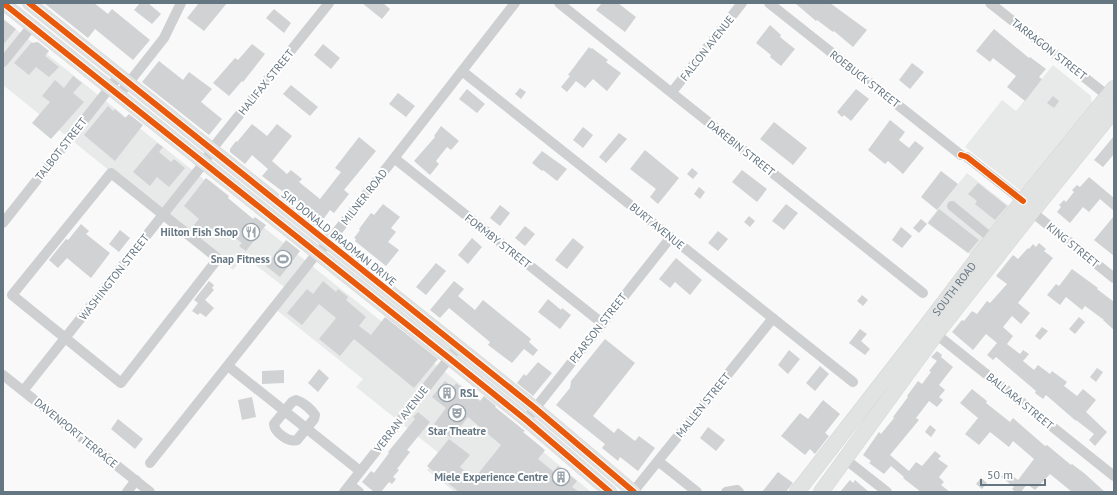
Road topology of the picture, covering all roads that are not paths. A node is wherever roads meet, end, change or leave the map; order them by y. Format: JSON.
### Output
{"nodes":[{"id":1,"x":3,"y":3,"type":"edge"},
{"id":2,"x":26,"y":3,"type":"edge"},
{"id":3,"x":29,"y":3,"type":"edge"},
{"id":4,"x":181,"y":3,"type":"edge"},
{"id":5,"x":329,"y":3,"type":"edge"},
{"id":6,"x":515,"y":3,"type":"edge"},
{"id":7,"x":559,"y":3,"type":"edge"},
{"id":8,"x":742,"y":3,"type":"edge"},
{"id":9,"x":769,"y":3,"type":"edge"},
{"id":10,"x":990,"y":3,"type":"edge"},
{"id":11,"x":16,"y":14,"type":"junction"},
{"id":12,"x":32,"y":26,"type":"junction"},
{"id":13,"x":3,"y":62,"type":"edge"},
{"id":14,"x":462,"y":71,"type":"junction"},
{"id":15,"x":124,"y":80,"type":"junction"},
{"id":16,"x":115,"y":91,"type":"junction"},
{"id":17,"x":672,"y":92,"type":"junction"},
{"id":18,"x":1112,"y":94,"type":"edge"},
{"id":19,"x":1112,"y":113,"type":"edge"},
{"id":20,"x":212,"y":149,"type":"junction"},
{"id":21,"x":394,"y":158,"type":"junction"},
{"id":22,"x":204,"y":163,"type":"junction"},
{"id":23,"x":952,"y":206,"type":"dead end"},
{"id":24,"x":1027,"y":206,"type":"junction"},
{"id":25,"x":163,"y":214,"type":"junction"},
{"id":26,"x":3,"y":222,"type":"edge"},
{"id":27,"x":671,"y":237,"type":"junction"},
{"id":28,"x":328,"y":243,"type":"junction"},
{"id":29,"x":998,"y":243,"type":"junction"},
{"id":30,"x":317,"y":253,"type":"junction"},
{"id":31,"x":1114,"y":278,"type":"edge"},
{"id":32,"x":924,"y":292,"type":"dead end"},
{"id":33,"x":773,"y":318,"type":"junction"},
{"id":34,"x":602,"y":323,"type":"junction"},
{"id":35,"x":931,"y":330,"type":"junction"},
{"id":36,"x":65,"y":338,"type":"junction"},
{"id":37,"x":458,"y":347,"type":"junction"},
{"id":38,"x":449,"y":358,"type":"junction"},
{"id":39,"x":228,"y":366,"type":"junction"},
{"id":40,"x":3,"y":375,"type":"edge"},
{"id":41,"x":853,"y":382,"type":"dead end"},
{"id":42,"x":23,"y":391,"type":"junction"},
{"id":43,"x":535,"y":408,"type":"junction"},
{"id":44,"x":284,"y":410,"type":"junction"},
{"id":45,"x":526,"y":420,"type":"junction"},
{"id":46,"x":306,"y":428,"type":"junction"},
{"id":47,"x":845,"y":459,"type":"junction"},
{"id":48,"x":658,"y":461,"type":"junction"},
{"id":49,"x":150,"y":463,"type":"dead end"},
{"id":50,"x":360,"y":471,"type":"junction"},
{"id":51,"x":1114,"y":476,"type":"edge"},
{"id":52,"x":136,"y":480,"type":"junction"},
{"id":53,"x":347,"y":488,"type":"edge"},
{"id":54,"x":686,"y":489,"type":"edge"},
{"id":55,"x":126,"y":492,"type":"edge"},
{"id":56,"x":150,"y":492,"type":"edge"},
{"id":57,"x":359,"y":492,"type":"edge"},
{"id":58,"x":610,"y":492,"type":"edge"},
{"id":59,"x":633,"y":492,"type":"edge"},
{"id":60,"x":697,"y":492,"type":"edge"},
{"id":61,"x":726,"y":492,"type":"edge"},
{"id":62,"x":740,"y":492,"type":"edge"},
{"id":63,"x":797,"y":492,"type":"edge"},
{"id":64,"x":821,"y":492,"type":"edge"},
{"id":65,"x":887,"y":492,"type":"edge"}],
"edges":[{"from":1,"to":11,"type":"main road"},
{"from":2,"to":11,"type":"street"},
{"from":3,"to":15,"type":"main road","name":"SIR DONALD BRADMAN DRIVE"},
{"from":4,"to":15,"type":"street","name":"TALBOT STREET"},
{"from":5,"to":20,"type":"street","name":"HALIFAX STREET"},
{"from":6,"to":14,"type":"street","name":"MILNER ROAD"},
{"from":7,"to":17,"type":"street","name":"DAREBIN STREET"},
{"from":8,"to":17,"type":"street","name":"FALCON AVENUE"},
{"from":9,"to":24,"type":"street","name":"ROEBUCK STREET"},
{"from":10,"to":18,"type":"street","name":"TARRAGON STREET"},
{"from":11,"to":12,"type":"main road"},
{"from":12,"to":13,"type":"street"},
{"from":12,"to":16,"type":"main road"},
{"from":14,"to":21,"type":"street","name":"MILNER ROAD"},
{"from":14,"to":27,"type":"street","name":"BURT AVENUE"},
{"from":15,"to":16,"type":"street","name":"TALBOT STREET"},
{"from":15,"to":20,"type":"main road","name":"SIR DONALD BRADMAN DRIVE"},
{"from":16,"to":22,"type":"main road"},
{"from":16,"to":26,"type":"street","name":"TALBOT STREET"},
{"from":17,"to":32,"type":"street","name":"DAREBIN STREET"},
{"from":18,"to":19,"type":"highway"},
{"from":18,"to":24,"type":"highway","name":"SOUTH ROAD"},
{"from":19,"to":24,"type":"highway","name":"SOUTH ROAD"},
{"from":20,"to":22,"type":"street","name":"HALIFAX STREET"},
{"from":20,"to":28,"type":"main road","name":"SIR DONALD BRADMAN DRIVE"},
{"from":21,"to":28,"type":"street","name":"MILNER ROAD"},
{"from":21,"to":34,"type":"street","name":"FORMBY STREET"},
{"from":22,"to":25,"type":"street","name":"WASHINGTON STREET"},
{"from":22,"to":30,"type":"main road"},
{"from":23,"to":29,"type":"street"},
{"from":24,"to":29,"type":"highway","name":"SOUTH ROAD"},
{"from":24,"to":31,"type":"street","name":"KING STREET"},
{"from":25,"to":36,"type":"street","name":"WASHINGTON STREET"},
{"from":25,"to":36,"type":"street"},
{"from":25,"to":36,"type":"street"},
{"from":27,"to":33,"type":"street","name":"BURT AVENUE"},
{"from":27,"to":34,"type":"street","name":"PEARSON STREET"},
{"from":28,"to":30,"type":"street","name":"MILNER ROAD"},
{"from":28,"to":37,"type":"main road","name":"SIR DONALD BRADMAN DRIVE"},
{"from":29,"to":35,"type":"highway","name":"SOUTH ROAD"},
{"from":30,"to":38,"type":"main road"},
{"from":30,"to":39,"type":"street","name":"MILNER ROAD"},
{"from":33,"to":41,"type":"street","name":"BURT AVENUE"},
{"from":33,"to":48,"type":"street","name":"MALLEN STREET"},
{"from":34,"to":43,"type":"street","name":"PEARSON STREET"},
{"from":35,"to":47,"type":"highway","name":"SOUTH ROAD"},
{"from":35,"to":51,"type":"street","name":"BALLARA STREET"},
{"from":35,"to":63,"type":"highway","name":"SOUTH ROAD"},
{"from":36,"to":42,"type":"street","name":"WASHINGTON STREET"},
{"from":37,"to":38,"type":"street","name":"VERRAN AVENUE"},
{"from":37,"to":43,"type":"main road","name":"SIR DONALD BRADMAN DRIVE"},
{"from":38,"to":45,"type":"main road"},
{"from":38,"to":50,"type":"street","name":"VERRAN AVENUE"},
{"from":39,"to":44,"type":"street"},
{"from":39,"to":49,"type":"street","name":"MILNER ROAD"},
{"from":40,"to":42,"type":"street","name":"DAVENPORT TERRACE"},
{"from":42,"to":52,"type":"street","name":"DAVENPORT TERRACE"},
{"from":43,"to":45,"type":"street","name":"PEARSON STREET"},
{"from":43,"to":59,"type":"main road","name":"SIR DONALD BRADMAN DRIVE"},
{"from":44,"to":46,"type":"street"},
{"from":44,"to":46,"type":"street"},
{"from":44,"to":46,"type":"street"},
{"from":45,"to":58,"type":"main road"},
{"from":46,"to":50,"type":"street"},
{"from":47,"to":64,"type":"highway","name":"SOUTH ROAD"},
{"from":47,"to":65,"type":"street"},
{"from":48,"to":54,"type":"street"},
{"from":48,"to":59,"type":"street","name":"MALLEN STREET"},
{"from":50,"to":53,"type":"street","name":"VERRAN AVENUE"},
{"from":52,"to":55,"type":"street"},
{"from":52,"to":56,"type":"street","name":"DAVENPORT TERRACE"},
{"from":53,"to":57,"type":"street"},
{"from":54,"to":60,"type":"street"},
{"from":61,"to":62,"type":"street"}]}
